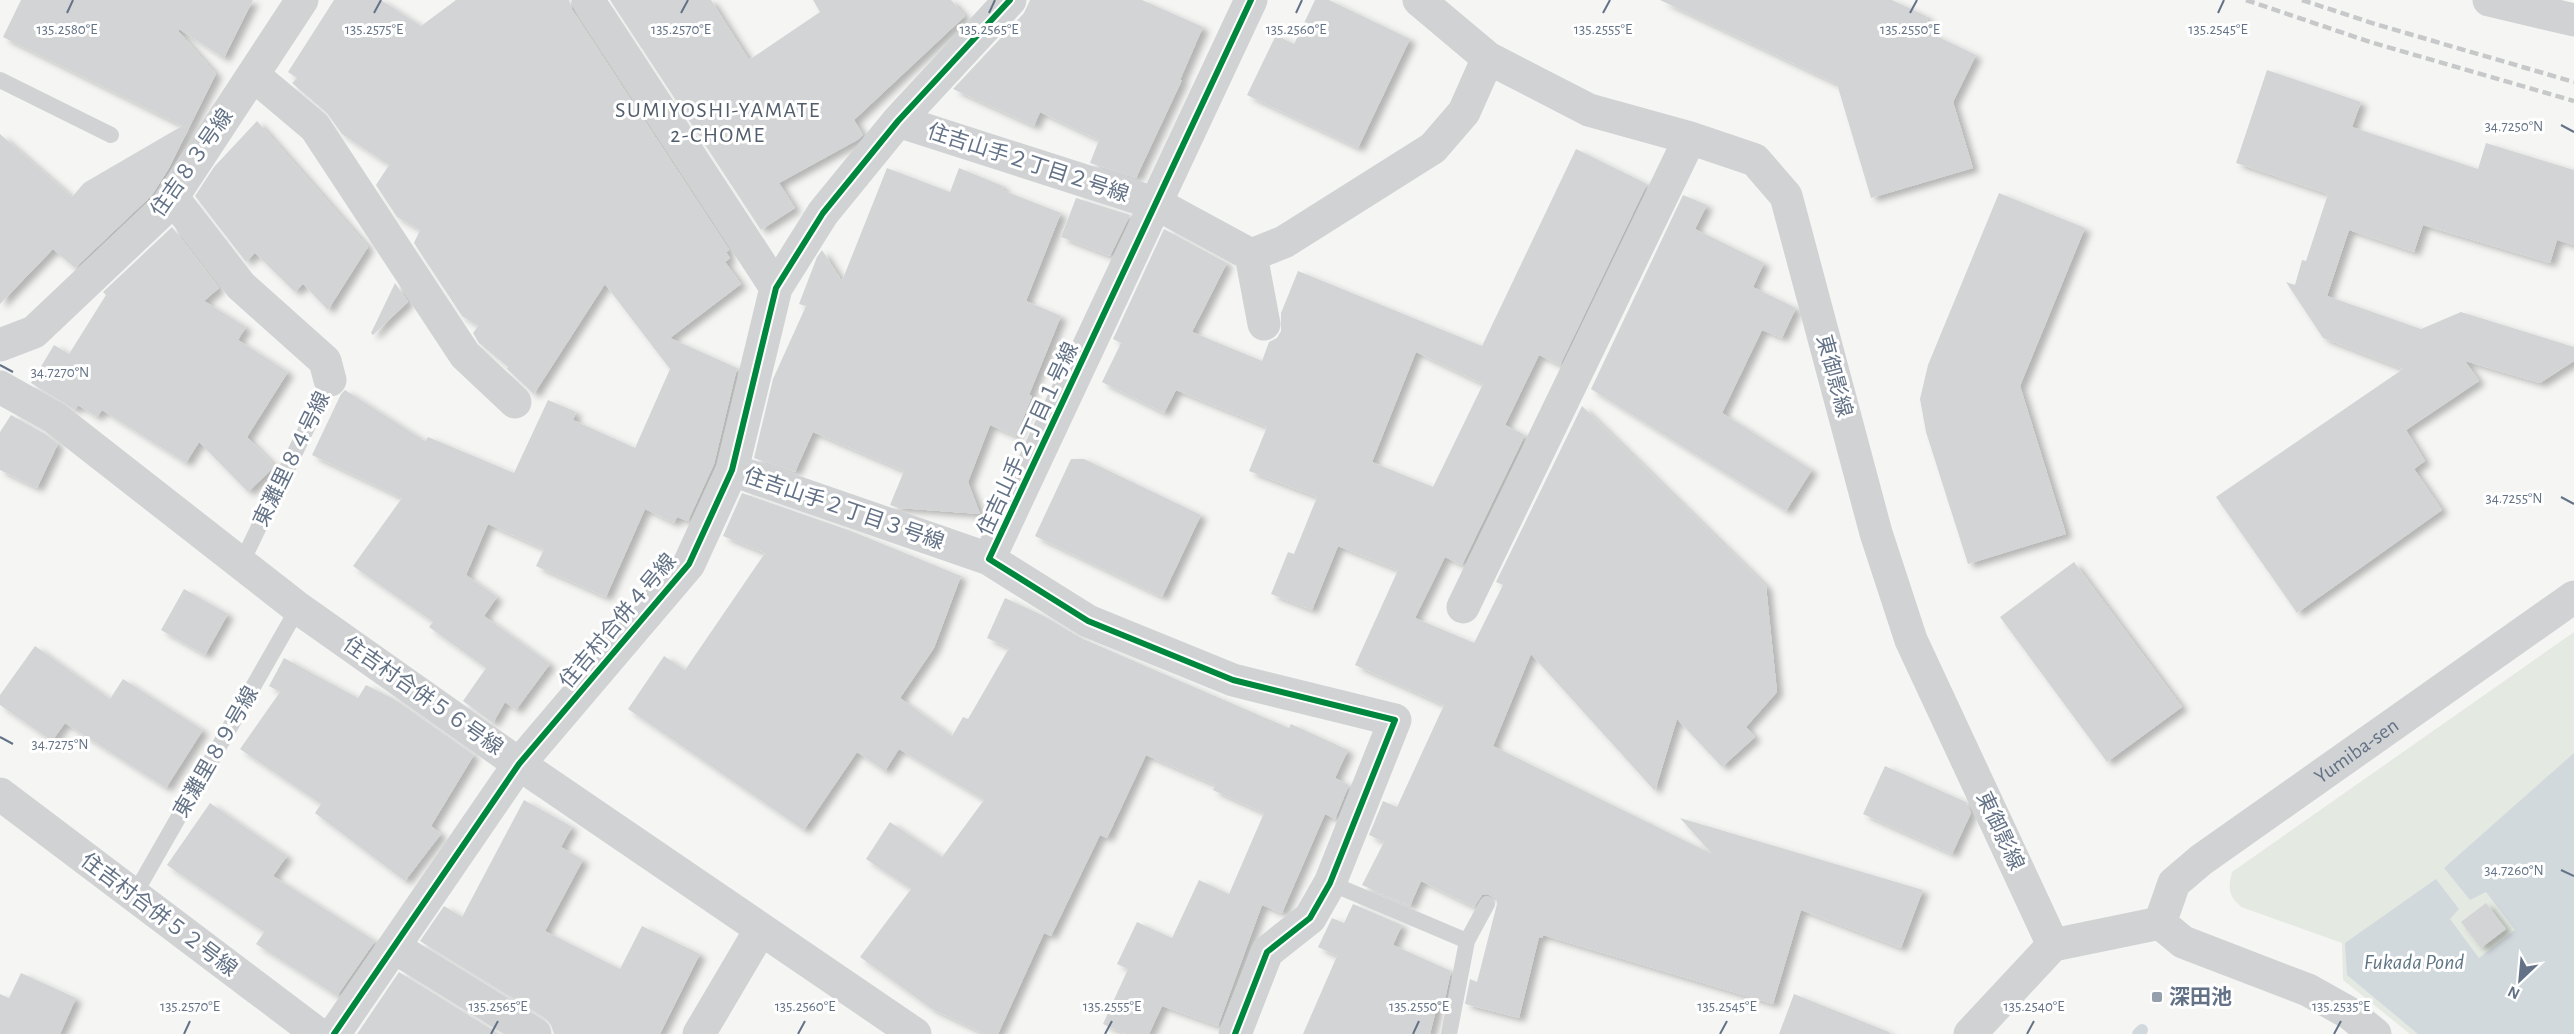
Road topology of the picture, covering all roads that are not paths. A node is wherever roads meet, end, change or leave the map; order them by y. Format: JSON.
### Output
{"nodes":[{"id":1,"x":302,"y":0,"type":"edge"},
{"id":2,"x":588,"y":0,"type":"edge"},
{"id":3,"x":1010,"y":0,"type":"edge"},
{"id":4,"x":1251,"y":0,"type":"edge"},
{"id":5,"x":1419,"y":0,"type":"edge"},
{"id":6,"x":2489,"y":0,"type":"edge"},
{"id":7,"x":2574,"y":20,"type":"edge"},
{"id":8,"x":1488,"y":58,"type":"junction"},
{"id":9,"x":253,"y":75,"type":"junction"},
{"id":10,"x":0,"y":80,"type":"edge"},
{"id":11,"x":898,"y":121,"type":"junction"},
{"id":12,"x":111,"y":135,"type":"dead end"},
{"id":13,"x":1690,"y":138,"type":"junction"},
{"id":14,"x":172,"y":198,"type":"junction"},
{"id":15,"x":1157,"y":204,"type":"junction"},
{"id":16,"x":1251,"y":255,"type":"junction"},
{"id":17,"x":776,"y":288,"type":"junction"},
{"id":18,"x":1264,"y":324,"type":"dead end"},
{"id":19,"x":0,"y":345,"type":"edge"},
{"id":20,"x":330,"y":380,"type":"joint"},
{"id":21,"x":0,"y":387,"type":"edge"},
{"id":22,"x":515,"y":402,"type":"dead end"},
{"id":23,"x":732,"y":470,"type":"junction"},
{"id":24,"x":989,"y":560,"type":"junction"},
{"id":25,"x":242,"y":564,"type":"junction"},
{"id":26,"x":2574,"y":597,"type":"edge"},
{"id":27,"x":1463,"y":607,"type":"dead end"},
{"id":28,"x":298,"y":608,"type":"junction"},
{"id":29,"x":519,"y":764,"type":"junction"},
{"id":30,"x":0,"y":795,"type":"edge"},
{"id":31,"x":1330,"y":883,"type":"junction"},
{"id":32,"x":133,"y":897,"type":"junction"},
{"id":33,"x":1487,"y":904,"type":"dead end"},
{"id":34,"x":2160,"y":923,"type":"junction"},
{"id":35,"x":761,"y":929,"type":"junction"},
{"id":36,"x":1467,"y":941,"type":"junction"},
{"id":37,"x":2053,"y":945,"type":"junction"},
{"id":38,"x":394,"y":947,"type":"junction"},
{"id":39,"x":318,"y":1034,"type":"edge"},
{"id":40,"x":334,"y":1034,"type":"edge"},
{"id":41,"x":535,"y":1034,"type":"edge"},
{"id":42,"x":699,"y":1034,"type":"edge"},
{"id":43,"x":915,"y":1034,"type":"edge"},
{"id":44,"x":1236,"y":1034,"type":"edge"},
{"id":45,"x":1449,"y":1034,"type":"edge"},
{"id":46,"x":1970,"y":1034,"type":"edge"},
{"id":47,"x":2375,"y":1034,"type":"edge"}],
"edges":[{"from":1,"to":9,"type":"street","name":"住吉８３号線"},
{"from":2,"to":17,"type":"street"},
{"from":3,"to":11,"type":"street","name":"住吉村合併４号線"},
{"from":4,"to":15,"type":"street","name":"住吉山手２丁目１号線"},
{"from":5,"to":8,"type":"street","name":"東御影線"},
{"from":6,"to":7,"type":"street"},
{"from":8,"to":13,"type":"street","name":"東御影線"},
{"from":8,"to":16,"type":"street"},
{"from":9,"to":14,"type":"street","name":"住吉８３号線"},
{"from":9,"to":22,"type":"street"},
{"from":10,"to":12,"type":"lane"},
{"from":11,"to":15,"type":"street","name":"住吉山手２丁目２号線"},
{"from":11,"to":17,"type":"street","name":"住吉村合併４号線"},
{"from":13,"to":27,"type":"street"},
{"from":13,"to":37,"type":"street","name":"東御影線"},
{"from":14,"to":19,"type":"street","name":"住吉８３号線"},
{"from":14,"to":20,"type":"street","name":"東灘里８４号線"},
{"from":15,"to":16,"type":"street","name":"住吉山手２丁目２号線"},
{"from":15,"to":24,"type":"street","name":"住吉山手２丁目１号線"},
{"from":16,"to":18,"type":"street"},
{"from":17,"to":23,"type":"street","name":"住吉村合併４号線"},
{"from":20,"to":25,"type":"lane","name":"東灘里８４号線"},
{"from":21,"to":25,"type":"street","name":"住吉村合併５６号線"},
{"from":23,"to":24,"type":"street","name":"住吉山手２丁目３号線"},
{"from":23,"to":29,"type":"street","name":"住吉村合併４号線"},
{"from":24,"to":31,"type":"street","name":"住吉山手２丁目１号線"},
{"from":25,"to":28,"type":"street","name":"住吉村合併５６号線"},
{"from":26,"to":34,"type":"street","name":"Yumiba-sen"},
{"from":28,"to":29,"type":"street","name":"住吉村合併５６号線"},
{"from":28,"to":32,"type":"lane","name":"東灘里８９号線"},
{"from":29,"to":35,"type":"street","name":"住吉村合併５６号線"},
{"from":29,"to":38,"type":"street","name":"住吉村合併４号線"},
{"from":30,"to":32,"type":"street","name":"住吉村合併５２号線"},
{"from":31,"to":36,"type":"lane"},
{"from":31,"to":44,"type":"street","name":"住吉山手２丁目１号線"},
{"from":32,"to":39,"type":"street","name":"住吉村合併５２号線"},
{"from":33,"to":36,"type":"lane"},
{"from":34,"to":37,"type":"street"},
{"from":34,"to":47,"type":"street"},
{"from":35,"to":42,"type":"street"},
{"from":35,"to":43,"type":"street","name":"住吉村合併５６号線"},
{"from":36,"to":45,"type":"lane"},
{"from":37,"to":46,"type":"street"},
{"from":38,"to":40,"type":"street","name":"住吉村合併４号線"},
{"from":38,"to":41,"type":"street"}]}
